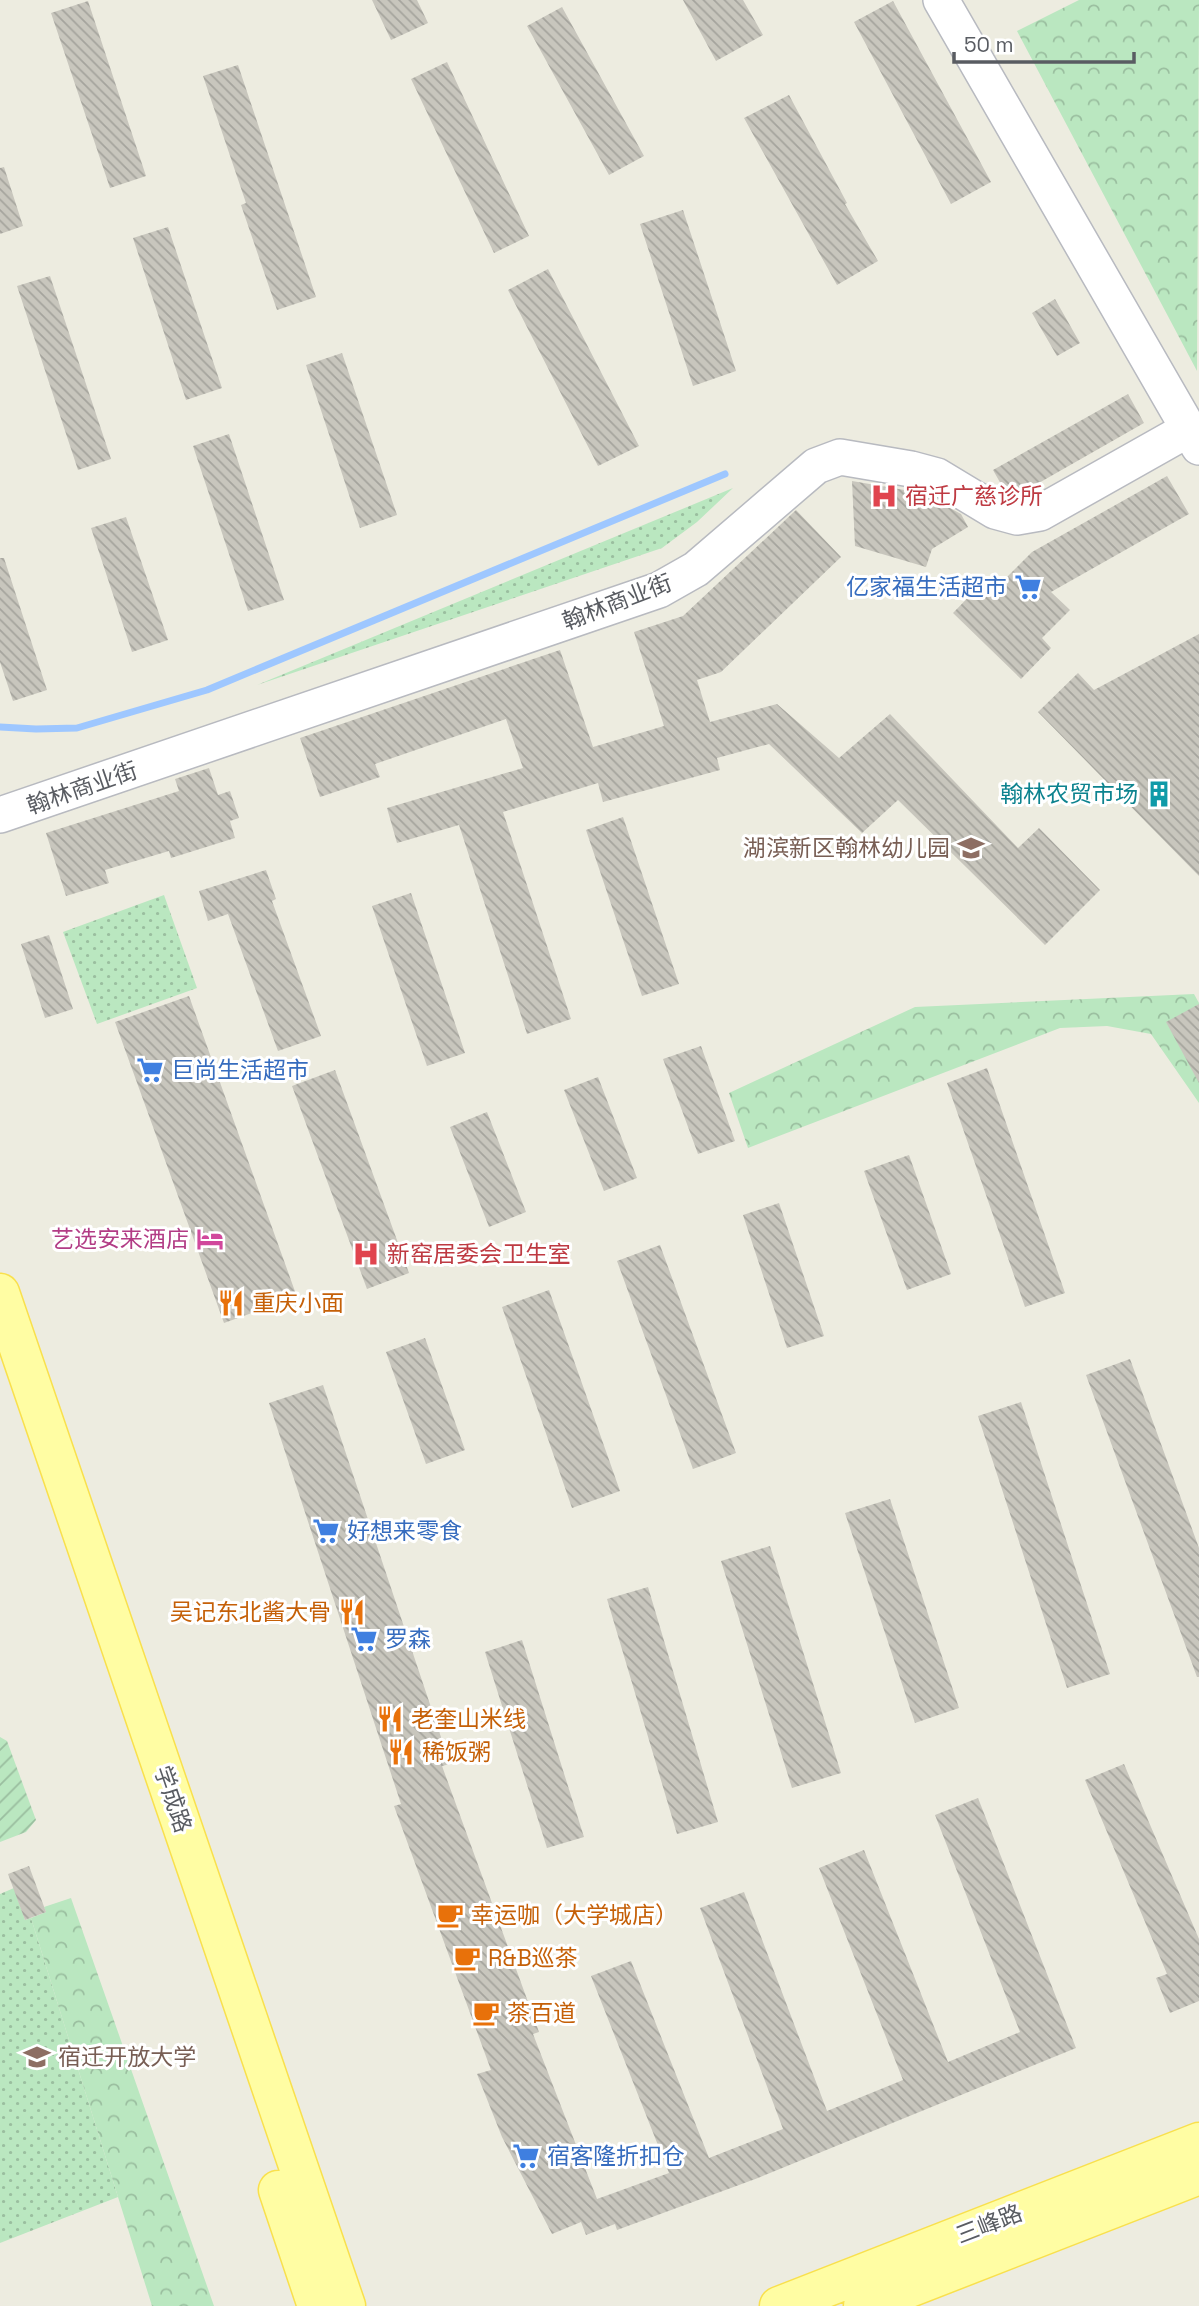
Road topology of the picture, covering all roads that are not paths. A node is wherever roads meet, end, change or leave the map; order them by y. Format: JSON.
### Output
{"nodes":[{"id":1,"x":941,"y":0,"type":"edge"},
{"id":2,"x":1194,"y":438,"type":"edge"},
{"id":3,"x":0,"y":815,"type":"edge"},
{"id":4,"x":0,"y":1293,"type":"edge"},
{"id":5,"x":0,"y":1366,"type":"edge"},
{"id":6,"x":1199,"y":2142,"type":"edge"},
{"id":7,"x":1199,"y":2175,"type":"edge"},
{"id":8,"x":317,"y":2306,"type":"edge"},
{"id":9,"x":346,"y":2306,"type":"edge"},
{"id":10,"x":779,"y":2306,"type":"edge"},
{"id":11,"x":863,"y":2306,"type":"edge"}],
"edges":[{"from":1,"to":2,"type":"street"},
{"from":2,"to":3,"type":"street","name":"翰林商业街"},
{"from":4,"to":9,"type":"main road","name":"学成路"},
{"from":5,"to":8,"type":"main road","name":"学成路"},
{"from":6,"to":10,"type":"main road","name":"三峰路"},
{"from":7,"to":11,"type":"main road","name":"三峰路"}]}
